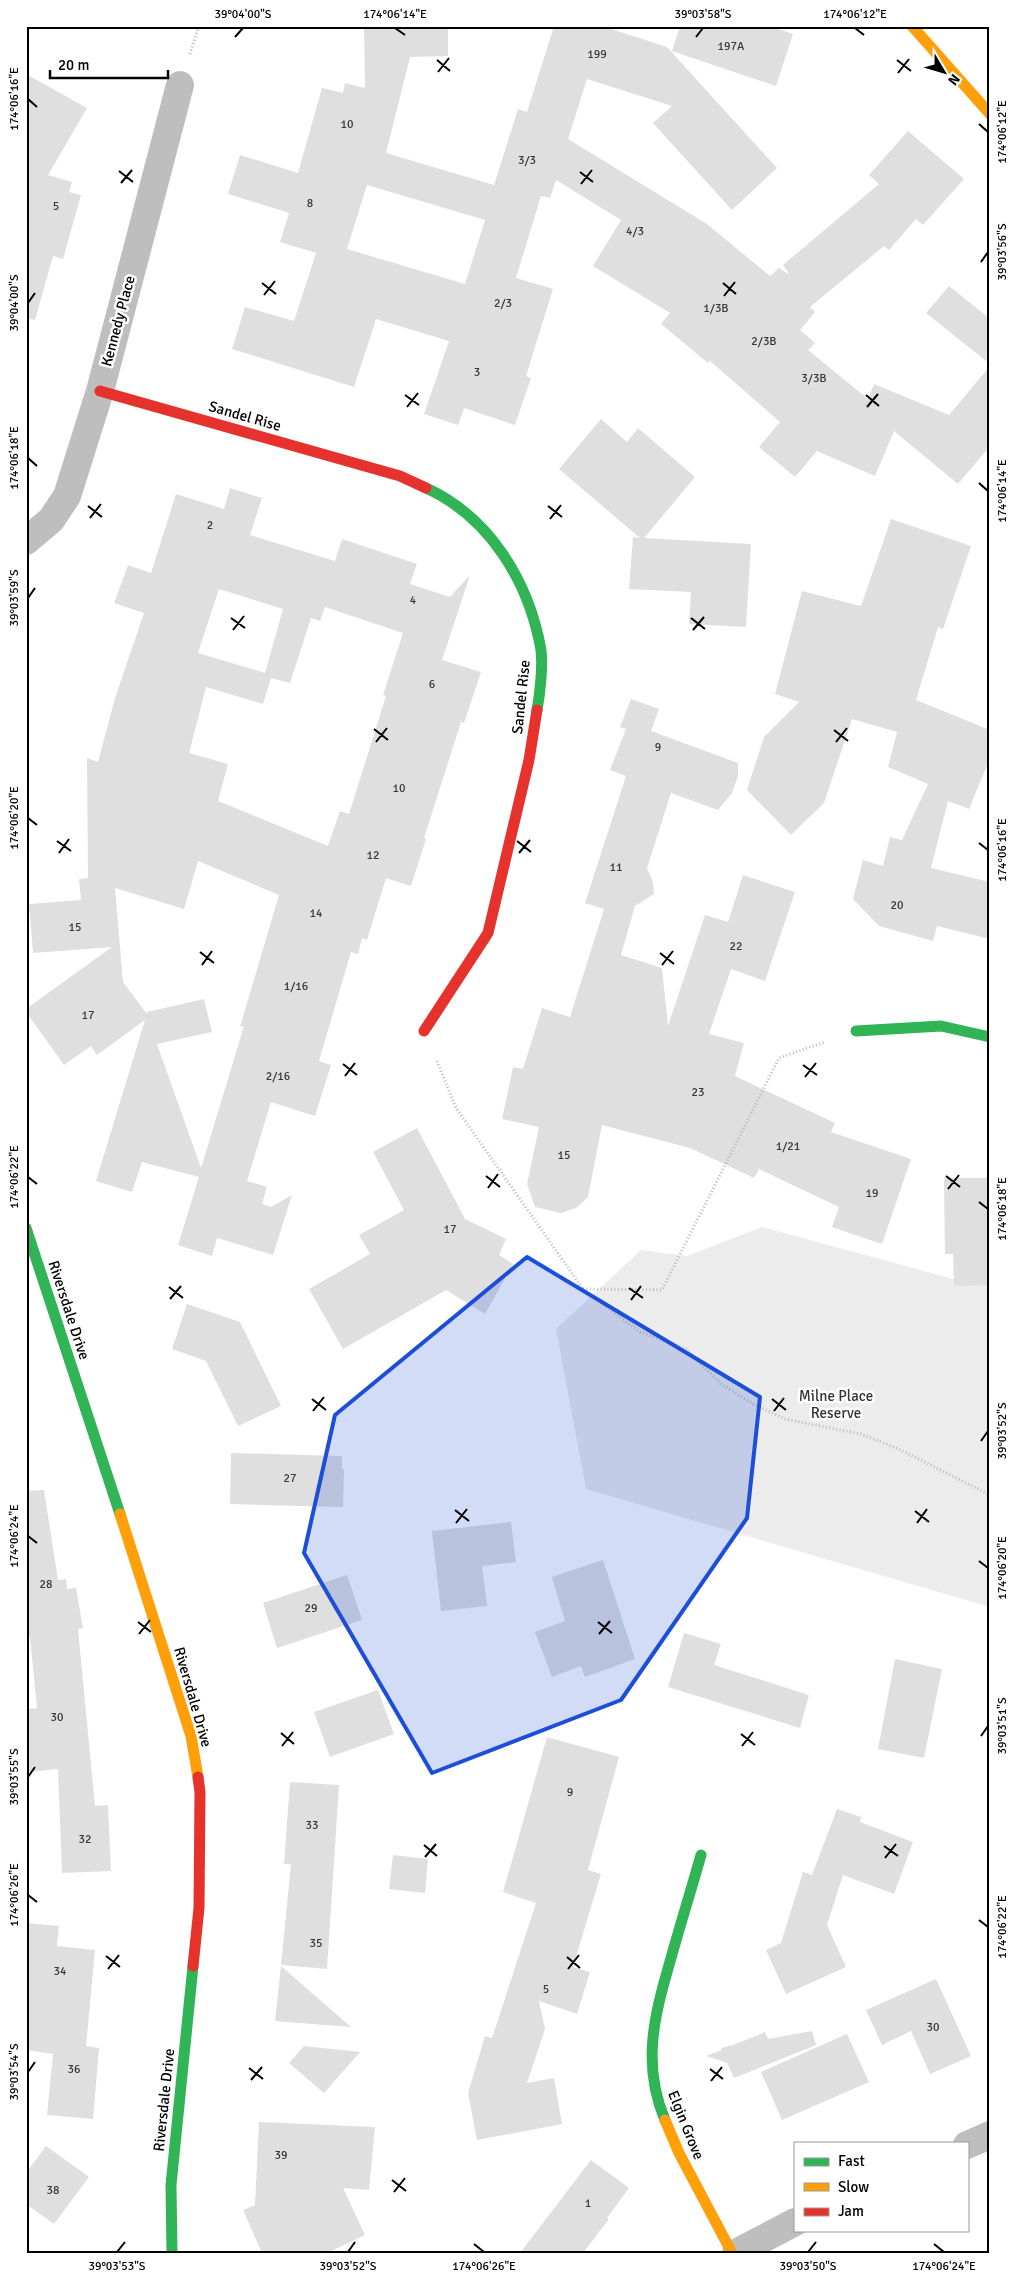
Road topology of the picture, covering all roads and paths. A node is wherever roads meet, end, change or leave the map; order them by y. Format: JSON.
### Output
{"nodes":[{"id":1,"x":912,"y":26,"type":"edge"},
{"id":2,"x":180,"y":85,"type":"dead end"},
{"id":3,"x":990,"y":114,"type":"edge"},
{"id":4,"x":100,"y":391,"type":"junction"},
{"id":5,"x":26,"y":542,"type":"edge"},
{"id":6,"x":424,"y":1031,"type":"joint"},
{"id":7,"x":856,"y":1031,"type":"joint"},
{"id":8,"x":990,"y":1037,"type":"edge"},
{"id":9,"x":26,"y":1228,"type":"edge"},
{"id":10,"x":583,"y":1289,"type":"junction"},
{"id":11,"x":990,"y":1495,"type":"edge"},
{"id":12,"x":701,"y":1855,"type":"dead end"},
{"id":13,"x":990,"y":2136,"type":"edge"},
{"id":14,"x":968,"y":2146,"type":"edge"},
{"id":15,"x":794,"y":2223,"type":"edge"},
{"id":16,"x":172,"y":2253,"type":"edge"},
{"id":17,"x":732,"y":2253,"type":"edge"},
{"id":18,"x":736,"y":2253,"type":"edge"}],
"edges":[{"from":1,"to":3,"type":"street"},
{"from":2,"to":4,"type":"street","name":"Kennedy Place"},
{"from":4,"to":5,"type":"street","name":"Kennedy Place"},
{"from":4,"to":6,"type":"street","name":"Sandel Rise"},
{"from":6,"to":10,"type":"path"},
{"from":7,"to":8,"type":"street"},
{"from":7,"to":10,"type":"path"},
{"from":9,"to":16,"type":"street","name":"Riversdale Drive"},
{"from":10,"to":11,"type":"path"},
{"from":12,"to":17,"type":"street","name":"Elgin Grove"},
{"from":13,"to":14,"type":"street"},
{"from":15,"to":18,"type":"street"}]}
